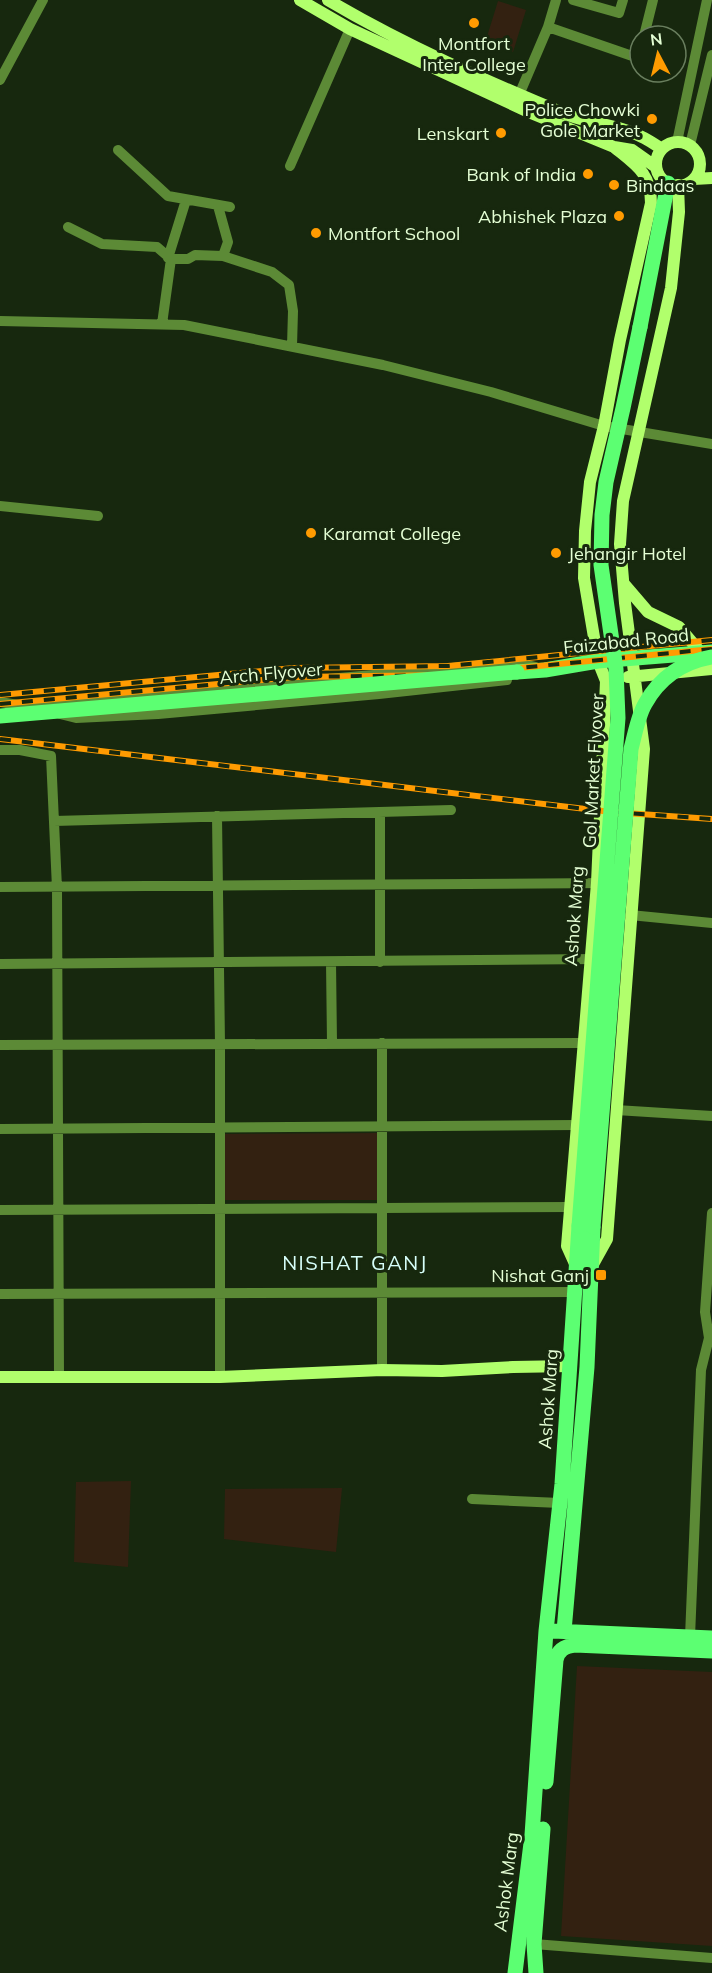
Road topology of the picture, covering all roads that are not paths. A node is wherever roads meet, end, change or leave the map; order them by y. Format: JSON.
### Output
{"nodes":[{"id":1,"x":43,"y":0,"type":"edge"},
{"id":2,"x":300,"y":0,"type":"edge"},
{"id":3,"x":328,"y":0,"type":"edge"},
{"id":4,"x":556,"y":0,"type":"edge"},
{"id":5,"x":573,"y":0,"type":"edge"},
{"id":6,"x":623,"y":0,"type":"edge"},
{"id":7,"x":653,"y":0,"type":"edge"},
{"id":8,"x":707,"y":0,"type":"edge"},
{"id":9,"x":647,"y":24,"type":"edge"},
{"id":10,"x":548,"y":27,"type":"junction"},
{"id":11,"x":350,"y":29,"type":"junction"},
{"id":12,"x":628,"y":55,"type":"edge"},
{"id":13,"x":712,"y":55,"type":"edge"},
{"id":14,"x":0,"y":80,"type":"edge"},
{"id":15,"x":688,"y":88,"type":"junction"},
{"id":16,"x":708,"y":90,"type":"edge"},
{"id":17,"x":519,"y":94,"type":"junction"},
{"id":18,"x":677,"y":142,"type":"junction"},
{"id":19,"x":690,"y":145,"type":"junction"},
{"id":20,"x":614,"y":147,"type":"junction"},
{"id":21,"x":662,"y":149,"type":"junction"},
{"id":22,"x":118,"y":150,"type":"dead end"},
{"id":23,"x":706,"y":161,"type":"edge"},
{"id":24,"x":290,"y":166,"type":"dead end"},
{"id":25,"x":656,"y":167,"type":"junction"},
{"id":26,"x":712,"y":178,"type":"edge"},
{"id":27,"x":694,"y":179,"type":"junction"},
{"id":28,"x":673,"y":184,"type":"junction"},
{"id":29,"x":186,"y":200,"type":"junction"},
{"id":30,"x":68,"y":227,"type":"dead end"},
{"id":31,"x":223,"y":256,"type":"junction"},
{"id":32,"x":170,"y":258,"type":"junction"},
{"id":33,"x":0,"y":321,"type":"edge"},
{"id":34,"x":162,"y":324,"type":"junction"},
{"id":35,"x":292,"y":346,"type":"junction"},
{"id":36,"x":604,"y":426,"type":"junction"},
{"id":37,"x":638,"y":432,"type":"junction"},
{"id":38,"x":712,"y":444,"type":"edge"},
{"id":39,"x":0,"y":506,"type":"edge"},
{"id":40,"x":98,"y":516,"type":"dead end"},
{"id":41,"x":624,"y":584,"type":"junction"},
{"id":42,"x":708,"y":654,"type":"edge"},
{"id":43,"x":633,"y":659,"type":"junction"},
{"id":44,"x":598,"y":661,"type":"junction"},
{"id":45,"x":712,"y":669,"type":"edge"},
{"id":46,"x":545,"y":670,"type":"junction"},
{"id":47,"x":634,"y":676,"type":"junction"},
{"id":48,"x":606,"y":681,"type":"junction"},
{"id":49,"x":0,"y":702,"type":"edge"},
{"id":50,"x":29,"y":706,"type":"junction"},
{"id":51,"x":0,"y":716,"type":"edge"},
{"id":52,"x":0,"y":750,"type":"edge"},
{"id":53,"x":640,"y":782,"type":"junction"},
{"id":54,"x":602,"y":783,"type":"junction"},
{"id":55,"x":451,"y":810,"type":"dead end"},
{"id":56,"x":381,"y":812,"type":"junction"},
{"id":57,"x":217,"y":816,"type":"junction"},
{"id":58,"x":54,"y":821,"type":"junction"},
{"id":59,"x":600,"y":828,"type":"junction"},
{"id":60,"x":638,"y":831,"type":"junction"},
{"id":61,"x":597,"y":883,"type":"junction"},
{"id":62,"x":633,"y":884,"type":"junction"},
{"id":63,"x":380,"y":885,"type":"junction"},
{"id":64,"x":218,"y":886,"type":"junction"},
{"id":65,"x":0,"y":887,"type":"edge"},
{"id":66,"x":57,"y":888,"type":"junction"},
{"id":67,"x":630,"y":915,"type":"junction"},
{"id":68,"x":712,"y":923,"type":"edge"},
{"id":69,"x":591,"y":959,"type":"junction"},
{"id":70,"x":627,"y":960,"type":"junction"},
{"id":71,"x":331,"y":962,"type":"junction"},
{"id":72,"x":380,"y":962,"type":"junction"},
{"id":73,"x":219,"y":963,"type":"junction"},
{"id":74,"x":0,"y":964,"type":"edge"},
{"id":75,"x":57,"y":964,"type":"junction"},
{"id":76,"x":332,"y":1043,"type":"junction"},
{"id":77,"x":382,"y":1043,"type":"junction"},
{"id":78,"x":583,"y":1043,"type":"junction"},
{"id":79,"x":220,"y":1044,"type":"junction"},
{"id":80,"x":0,"y":1045,"type":"edge"},
{"id":81,"x":57,"y":1045,"type":"junction"},
{"id":82,"x":616,"y":1110,"type":"junction"},
{"id":83,"x":712,"y":1116,"type":"edge"},
{"id":84,"x":577,"y":1125,"type":"junction"},
{"id":85,"x":381,"y":1127,"type":"junction"},
{"id":86,"x":58,"y":1128,"type":"junction"},
{"id":87,"x":220,"y":1128,"type":"junction"},
{"id":88,"x":0,"y":1129,"type":"edge"},
{"id":89,"x":571,"y":1207,"type":"junction"},
{"id":90,"x":382,"y":1208,"type":"junction"},
{"id":91,"x":220,"y":1209,"type":"junction"},
{"id":92,"x":0,"y":1210,"type":"edge"},
{"id":93,"x":58,"y":1210,"type":"junction"},
{"id":94,"x":712,"y":1213,"type":"edge"},
{"id":95,"x":586,"y":1227,"type":"junction"},
{"id":96,"x":584,"y":1267,"type":"junction"},
{"id":97,"x":382,"y":1292,"type":"junction"},
{"id":98,"x":575,"y":1292,"type":"junction"},
{"id":99,"x":0,"y":1294,"type":"edge"},
{"id":100,"x":58,"y":1294,"type":"junction"},
{"id":101,"x":220,"y":1294,"type":"junction"},
{"id":102,"x":570,"y":1366,"type":"junction"},
{"id":103,"x":382,"y":1371,"type":"junction"},
{"id":104,"x":0,"y":1377,"type":"edge"},
{"id":105,"x":59,"y":1377,"type":"junction"},
{"id":106,"x":220,"y":1377,"type":"junction"},
{"id":107,"x":472,"y":1498,"type":"dead end"},
{"id":108,"x":560,"y":1503,"type":"junction"},
{"id":109,"x":546,"y":1631,"type":"junction"},
{"id":110,"x":564,"y":1631,"type":"junction"},
{"id":111,"x":690,"y":1637,"type":"junction"},
{"id":112,"x":712,"y":1638,"type":"edge"},
{"id":113,"x":712,"y":1651,"type":"edge"},
{"id":114,"x":534,"y":1944,"type":"junction"},
{"id":115,"x":712,"y":1958,"type":"edge"},
{"id":116,"x":514,"y":1973,"type":"edge"},
{"id":117,"x":536,"y":1973,"type":"edge"}],
"edges":[{"from":1,"to":14,"type":"street"},
{"from":2,"to":11,"type":"street"},
{"from":3,"to":17,"type":"street"},
{"from":4,"to":10,"type":"street"},
{"from":5,"to":6,"type":"street"},
{"from":7,"to":9,"type":"street"},
{"from":8,"to":15,"type":"street"},
{"from":10,"to":12,"type":"street"},
{"from":10,"to":17,"type":"street"},
{"from":11,"to":20,"type":"street"},
{"from":11,"to":24,"type":"street"},
{"from":13,"to":16,"type":"street"},
{"from":15,"to":16,"type":"street"},
{"from":15,"to":18,"type":"street"},
{"from":16,"to":19,"type":"street"},
{"from":17,"to":21,"type":"street"},
{"from":18,"to":19,"type":"street"},
{"from":18,"to":21,"type":"street"},
{"from":19,"to":23,"type":"street"},
{"from":20,"to":25,"type":"street"},
{"from":20,"to":36,"type":"street"},
{"from":21,"to":25,"type":"street"},
{"from":22,"to":29,"type":"street"},
{"from":23,"to":27,"type":"street"},
{"from":25,"to":28,"type":"street"},
{"from":26,"to":27,"type":"street"},
{"from":27,"to":28,"type":"street"},
{"from":28,"to":37,"type":"street","name":"Ashok Marg"},
{"from":28,"to":95,"type":"main road","name":"Gol Market Flyover","bridge":true},
{"from":29,"to":31,"type":"street"},
{"from":29,"to":32,"type":"street"},
{"from":30,"to":32,"type":"street"},
{"from":31,"to":32,"type":"street"},
{"from":31,"to":35,"type":"street"},
{"from":32,"to":34,"type":"street"},
{"from":33,"to":34,"type":"street"},
{"from":34,"to":35,"type":"street"},
{"from":35,"to":36,"type":"street"},
{"from":36,"to":37,"type":"street"},
{"from":36,"to":44,"type":"street"},
{"from":37,"to":38,"type":"street"},
{"from":37,"to":41,"type":"street","name":"Ashok Marg"},
{"from":39,"to":40,"type":"street"},
{"from":41,"to":42,"type":"street"},
{"from":41,"to":43,"type":"street","name":"Ashok Marg"},
{"from":42,"to":43,"type":"main road","name":"Faizabad Road"},
{"from":42,"to":95,"type":"main road","name":"Gol Market Flyover","bridge":true},
{"from":43,"to":44,"type":"main road","name":"Faizabad Road"},
{"from":43,"to":47,"type":"street","name":"Ashok Marg"},
{"from":44,"to":46,"type":"main road","name":"Faizabad Road"},
{"from":44,"to":48,"type":"street"},
{"from":45,"to":47,"type":"street","name":"Faizabad Road"},
{"from":46,"to":50,"type":"street"},
{"from":46,"to":50,"type":"street"},
{"from":46,"to":51,"type":"main road","name":"Arch Flyover","bridge":true},
{"from":47,"to":48,"type":"street","name":"Faizabad Road"},
{"from":47,"to":53,"type":"street","name":"Ashok Marg"},
{"from":48,"to":54,"type":"street","name":"Ashok Marg"},
{"from":49,"to":50,"type":"street"},
{"from":52,"to":58,"type":"street"},
{"from":53,"to":54,"type":"street"},
{"from":53,"to":60,"type":"street","name":"Ashok Marg"},
{"from":54,"to":59,"type":"street","name":"Ashok Marg"},
{"from":55,"to":56,"type":"street"},
{"from":56,"to":57,"type":"street"},
{"from":56,"to":63,"type":"street"},
{"from":57,"to":58,"type":"street"},
{"from":57,"to":64,"type":"street"},
{"from":58,"to":66,"type":"street"},
{"from":59,"to":60,"type":"street"},
{"from":59,"to":61,"type":"street","name":"Ashok Marg"},
{"from":60,"to":62,"type":"street","name":"Ashok Marg"},
{"from":61,"to":62,"type":"street"},
{"from":61,"to":63,"type":"street"},
{"from":61,"to":69,"type":"street","name":"Ashok Marg"},
{"from":62,"to":67,"type":"street","name":"Ashok Marg"},
{"from":63,"to":64,"type":"street"},
{"from":63,"to":72,"type":"street"},
{"from":64,"to":66,"type":"street"},
{"from":64,"to":73,"type":"street"},
{"from":65,"to":66,"type":"street"},
{"from":66,"to":75,"type":"street"},
{"from":67,"to":68,"type":"street"},
{"from":67,"to":70,"type":"street","name":"Ashok Marg"},
{"from":69,"to":70,"type":"street"},
{"from":69,"to":72,"type":"street"},
{"from":69,"to":78,"type":"street","name":"Ashok Marg"},
{"from":70,"to":82,"type":"street","name":"Ashok Marg"},
{"from":71,"to":72,"type":"street"},
{"from":71,"to":73,"type":"street"},
{"from":71,"to":76,"type":"street"},
{"from":73,"to":75,"type":"street"},
{"from":73,"to":79,"type":"street"},
{"from":74,"to":75,"type":"street"},
{"from":75,"to":81,"type":"street"},
{"from":76,"to":77,"type":"street"},
{"from":76,"to":79,"type":"street"},
{"from":77,"to":78,"type":"street"},
{"from":77,"to":85,"type":"street"},
{"from":78,"to":84,"type":"street","name":"Ashok Marg"},
{"from":79,"to":81,"type":"street"},
{"from":79,"to":87,"type":"street"},
{"from":80,"to":81,"type":"street"},
{"from":81,"to":86,"type":"street"},
{"from":82,"to":83,"type":"street"},
{"from":82,"to":96,"type":"street","name":"Ashok Marg"},
{"from":84,"to":85,"type":"street"},
{"from":84,"to":89,"type":"street","name":"Ashok Marg"},
{"from":85,"to":87,"type":"street"},
{"from":85,"to":90,"type":"street"},
{"from":86,"to":87,"type":"street"},
{"from":86,"to":88,"type":"street"},
{"from":86,"to":93,"type":"street"},
{"from":87,"to":91,"type":"street"},
{"from":89,"to":90,"type":"street"},
{"from":89,"to":96,"type":"street","name":"Ashok Marg"},
{"from":90,"to":91,"type":"street"},
{"from":90,"to":97,"type":"street"},
{"from":91,"to":93,"type":"street"},
{"from":91,"to":101,"type":"street"},
{"from":92,"to":93,"type":"street"},
{"from":93,"to":100,"type":"street"},
{"from":94,"to":111,"type":"street"},
{"from":95,"to":96,"type":"main road","name":"Gol Market Flyover"},
{"from":96,"to":98,"type":"main road","name":"Ashok Marg"},
{"from":96,"to":110,"type":"main road","name":"Ashok Marg"},
{"from":97,"to":98,"type":"street"},
{"from":97,"to":101,"type":"street"},
{"from":97,"to":103,"type":"street"},
{"from":98,"to":102,"type":"main road","name":"Ashok Marg"},
{"from":99,"to":100,"type":"street"},
{"from":100,"to":101,"type":"street"},
{"from":100,"to":105,"type":"street"},
{"from":101,"to":106,"type":"street"},
{"from":102,"to":103,"type":"street"},
{"from":102,"to":108,"type":"main road","name":"Ashok Marg"},
{"from":103,"to":106,"type":"street"},
{"from":104,"to":105,"type":"street"},
{"from":105,"to":106,"type":"street"},
{"from":107,"to":108,"type":"street"},
{"from":108,"to":109,"type":"main road","name":"Ashok Marg"},
{"from":109,"to":110,"type":"main road"},
{"from":109,"to":116,"type":"main road","name":"Ashok Marg"},
{"from":110,"to":111,"type":"main road"},
{"from":111,"to":112,"type":"main road"},
{"from":113,"to":114,"type":"main road","name":"Ashok Marg"},
{"from":114,"to":115,"type":"street"},
{"from":114,"to":117,"type":"main road","name":"Ashok Marg"}]}
